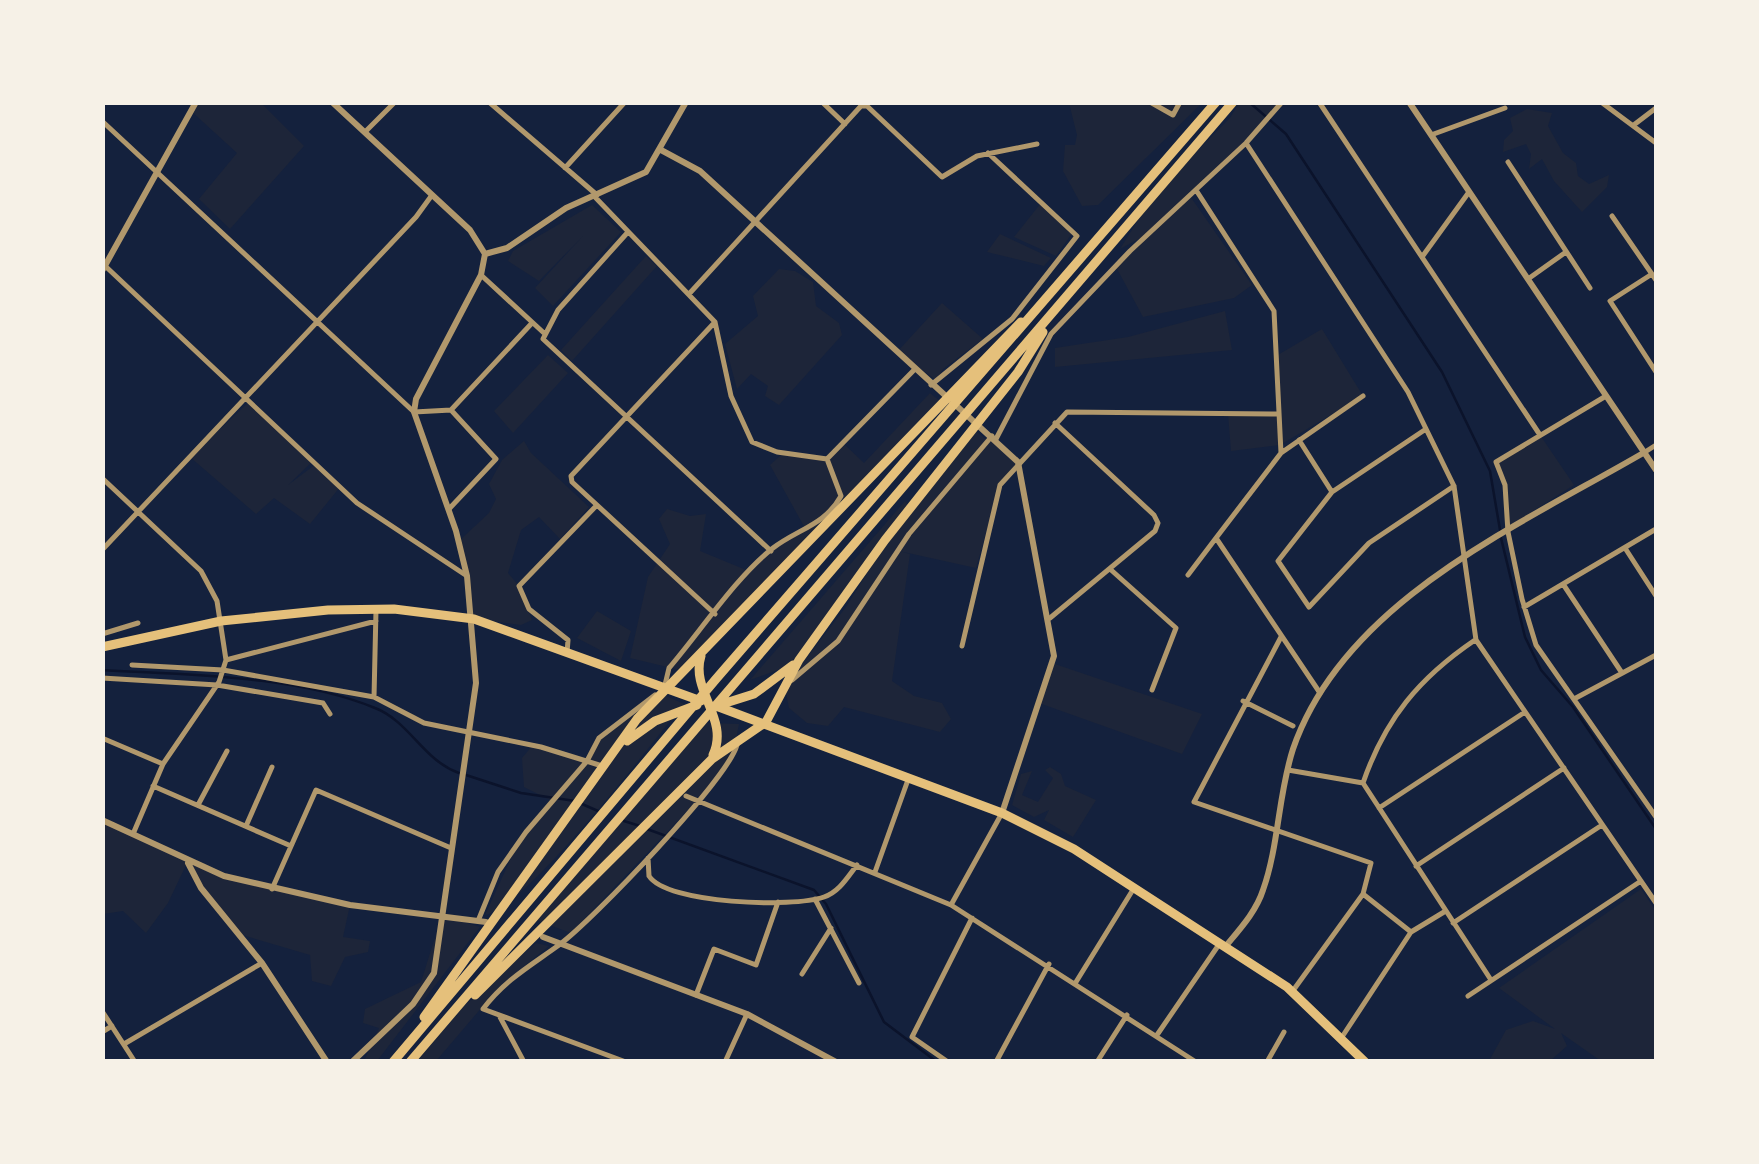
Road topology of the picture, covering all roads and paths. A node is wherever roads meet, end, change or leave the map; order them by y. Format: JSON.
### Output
{"nodes":[{"id":1,"x":196,"y":102,"type":"edge"},
{"id":2,"x":332,"y":102,"type":"edge"},
{"id":3,"x":395,"y":102,"type":"edge"},
{"id":4,"x":489,"y":102,"type":"edge"},
{"id":5,"x":626,"y":102,"type":"edge"},
{"id":6,"x":686,"y":102,"type":"edge"},
{"id":7,"x":822,"y":102,"type":"edge"},
{"id":8,"x":1150,"y":102,"type":"edge"},
{"id":9,"x":1180,"y":102,"type":"edge"},
{"id":10,"x":1216,"y":102,"type":"edge"},
{"id":11,"x":1232,"y":102,"type":"edge"},
{"id":12,"x":1282,"y":102,"type":"edge"},
{"id":13,"x":1319,"y":102,"type":"edge"},
{"id":14,"x":1409,"y":102,"type":"edge"},
{"id":15,"x":1601,"y":102,"type":"edge"},
{"id":16,"x":1505,"y":108,"type":"dead end"},
{"id":17,"x":1656,"y":108,"type":"edge"},
{"id":18,"x":102,"y":122,"type":"edge"},
{"id":19,"x":845,"y":124,"type":"junction"},
{"id":20,"x":1634,"y":124,"type":"junction"},
{"id":21,"x":364,"y":132,"type":"junction"},
{"id":22,"x":1431,"y":135,"type":"junction"},
{"id":23,"x":1246,"y":143,"type":"junction"},
{"id":24,"x":1656,"y":143,"type":"edge"},
{"id":25,"x":1036,"y":144,"type":"dead end"},
{"id":26,"x":662,"y":150,"type":"junction"},
{"id":27,"x":988,"y":153,"type":"junction"},
{"id":28,"x":1508,"y":162,"type":"dead end"},
{"id":29,"x":565,"y":168,"type":"junction"},
{"id":30,"x":156,"y":172,"type":"junction"},
{"id":31,"x":1196,"y":190,"type":"junction"},
{"id":32,"x":1469,"y":192,"type":"junction"},
{"id":33,"x":432,"y":195,"type":"junction"},
{"id":34,"x":595,"y":196,"type":"junction"},
{"id":35,"x":1612,"y":216,"type":"dead end"},
{"id":36,"x":756,"y":222,"type":"junction"},
{"id":37,"x":628,"y":232,"type":"junction"},
{"id":38,"x":1567,"y":252,"type":"junction"},
{"id":39,"x":486,"y":254,"type":"junction"},
{"id":40,"x":1422,"y":257,"type":"junction"},
{"id":41,"x":104,"y":267,"type":"edge"},
{"id":42,"x":1652,"y":274,"type":"junction"},
{"id":43,"x":480,"y":275,"type":"junction"},
{"id":44,"x":1528,"y":279,"type":"junction"},
{"id":45,"x":1656,"y":280,"type":"edge"},
{"id":46,"x":1590,"y":288,"type":"dead end"},
{"id":47,"x":690,"y":294,"type":"junction"},
{"id":48,"x":1050,"y":297,"type":"junction"},
{"id":49,"x":1058,"y":306,"type":"junction"},
{"id":50,"x":714,"y":322,"type":"junction"},
{"id":51,"x":317,"y":323,"type":"junction"},
{"id":52,"x":532,"y":323,"type":"junction"},
{"id":53,"x":545,"y":334,"type":"junction"},
{"id":54,"x":915,"y":370,"type":"junction"},
{"id":55,"x":1656,"y":372,"type":"edge"},
{"id":56,"x":931,"y":385,"type":"junction"},
{"id":57,"x":1608,"y":395,"type":"junction"},
{"id":58,"x":1363,"y":396,"type":"dead end"},
{"id":59,"x":246,"y":398,"type":"junction"},
{"id":60,"x":451,"y":410,"type":"junction"},
{"id":61,"x":414,"y":412,"type":"junction"},
{"id":62,"x":1278,"y":414,"type":"junction"},
{"id":63,"x":625,"y":418,"type":"junction"},
{"id":64,"x":1055,"y":423,"type":"junction"},
{"id":65,"x":1426,"y":428,"type":"junction"},
{"id":66,"x":992,"y":436,"type":"junction"},
{"id":67,"x":1540,"y":436,"type":"junction"},
{"id":68,"x":1298,"y":438,"type":"junction"},
{"id":69,"x":1656,"y":445,"type":"edge"},
{"id":70,"x":1645,"y":452,"type":"junction"},
{"id":71,"x":1280,"y":453,"type":"junction"},
{"id":72,"x":827,"y":459,"type":"junction"},
{"id":73,"x":1018,"y":462,"type":"junction"},
{"id":74,"x":1656,"y":470,"type":"edge"},
{"id":75,"x":102,"y":478,"type":"edge"},
{"id":76,"x":1454,"y":486,"type":"junction"},
{"id":77,"x":1332,"y":492,"type":"junction"},
{"id":78,"x":597,"y":505,"type":"junction"},
{"id":79,"x":448,"y":509,"type":"junction"},
{"id":80,"x":138,"y":512,"type":"junction"},
{"id":81,"x":1656,"y":530,"type":"edge"},
{"id":82,"x":1506,"y":533,"type":"junction"},
{"id":83,"x":1216,"y":538,"type":"junction"},
{"id":84,"x":1625,"y":548,"type":"junction"},
{"id":85,"x":102,"y":550,"type":"edge"},
{"id":86,"x":771,"y":551,"type":"junction"},
{"id":87,"x":1464,"y":560,"type":"junction"},
{"id":88,"x":1110,"y":570,"type":"junction"},
{"id":89,"x":1188,"y":575,"type":"dead end"},
{"id":90,"x":467,"y":576,"type":"junction"},
{"id":91,"x":1564,"y":584,"type":"junction"},
{"id":92,"x":1656,"y":596,"type":"edge"},
{"id":93,"x":1524,"y":607,"type":"junction"},
{"id":94,"x":376,"y":608,"type":"junction"},
{"id":95,"x":715,"y":614,"type":"junction"},
{"id":96,"x":1050,"y":618,"type":"junction"},
{"id":97,"x":474,"y":619,"type":"junction"},
{"id":98,"x":376,"y":621,"type":"junction"},
{"id":99,"x":221,"y":622,"type":"junction"},
{"id":100,"x":138,"y":623,"type":"dead end"},
{"id":101,"x":102,"y":634,"type":"edge"},
{"id":102,"x":1281,"y":636,"type":"junction"},
{"id":103,"x":1476,"y":640,"type":"junction"},
{"id":104,"x":962,"y":646,"type":"dead end"},
{"id":105,"x":102,"y":647,"type":"edge"},
{"id":106,"x":567,"y":653,"type":"junction"},
{"id":107,"x":702,"y":653,"type":"junction"},
{"id":108,"x":1656,"y":655,"type":"edge"},
{"id":109,"x":226,"y":660,"type":"junction"},
{"id":110,"x":799,"y":660,"type":"junction"},
{"id":111,"x":132,"y":665,"type":"dead end"},
{"id":112,"x":222,"y":671,"type":"junction"},
{"id":113,"x":1622,"y":674,"type":"junction"},
{"id":114,"x":102,"y":678,"type":"edge"},
{"id":115,"x":218,"y":683,"type":"junction"},
{"id":116,"x":785,"y":685,"type":"junction"},
{"id":117,"x":664,"y":688,"type":"junction"},
{"id":118,"x":1152,"y":690,"type":"dead end"},
{"id":119,"x":1320,"y":693,"type":"junction"},
{"id":120,"x":374,"y":697,"type":"junction"},
{"id":121,"x":1574,"y":699,"type":"junction"},
{"id":122,"x":1243,"y":701,"type":"junction"},
{"id":123,"x":713,"y":704,"type":"junction"},
{"id":124,"x":1525,"y":712,"type":"junction"},
{"id":125,"x":330,"y":714,"type":"dead end"},
{"id":126,"x":766,"y":722,"type":"junction"},
{"id":127,"x":1293,"y":726,"type":"dead end"},
{"id":128,"x":468,"y":731,"type":"junction"},
{"id":129,"x":739,"y":737,"type":"junction"},
{"id":130,"x":102,"y":738,"type":"edge"},
{"id":131,"x":621,"y":746,"type":"junction"},
{"id":132,"x":227,"y":751,"type":"dead end"},
{"id":133,"x":712,"y":759,"type":"junction"},
{"id":134,"x":588,"y":761,"type":"junction"},
{"id":135,"x":163,"y":764,"type":"junction"},
{"id":136,"x":600,"y":764,"type":"dead end"},
{"id":137,"x":272,"y":768,"type":"dead end"},
{"id":138,"x":1564,"y":768,"type":"junction"},
{"id":139,"x":1288,"y":770,"type":"junction"},
{"id":140,"x":910,"y":777,"type":"junction"},
{"id":141,"x":1362,"y":783,"type":"junction"},
{"id":142,"x":154,"y":786,"type":"junction"},
{"id":143,"x":686,"y":796,"type":"dead end"},
{"id":144,"x":700,"y":801,"type":"junction"},
{"id":145,"x":198,"y":806,"type":"junction"},
{"id":146,"x":1379,"y":808,"type":"junction"},
{"id":147,"x":1002,"y":814,"type":"junction"},
{"id":148,"x":1656,"y":817,"type":"edge"},
{"id":149,"x":102,"y":820,"type":"edge"},
{"id":150,"x":1602,"y":824,"type":"junction"},
{"id":151,"x":246,"y":826,"type":"junction"},
{"id":152,"x":1275,"y":832,"type":"junction"},
{"id":153,"x":133,"y":835,"type":"junction"},
{"id":154,"x":291,"y":846,"type":"junction"},
{"id":155,"x":452,"y":848,"type":"junction"},
{"id":156,"x":648,"y":855,"type":"junction"},
{"id":157,"x":187,"y":862,"type":"junction"},
{"id":158,"x":857,"y":865,"type":"junction"},
{"id":159,"x":1416,"y":866,"type":"junction"},
{"id":160,"x":875,"y":872,"type":"junction"},
{"id":161,"x":1641,"y":881,"type":"junction"},
{"id":162,"x":1134,"y":888,"type":"junction"},
{"id":163,"x":272,"y":889,"type":"junction"},
{"id":164,"x":1363,"y":894,"type":"junction"},
{"id":165,"x":816,"y":899,"type":"junction"},
{"id":166,"x":778,"y":902,"type":"junction"},
{"id":167,"x":1656,"y":903,"type":"edge"},
{"id":168,"x":951,"y":905,"type":"junction"},
{"id":169,"x":1445,"y":911,"type":"junction"},
{"id":170,"x":442,"y":915,"type":"junction"},
{"id":171,"x":972,"y":918,"type":"junction"},
{"id":172,"x":482,"y":922,"type":"joint"},
{"id":173,"x":1454,"y":923,"type":"junction"},
{"id":174,"x":832,"y":928,"type":"junction"},
{"id":175,"x":1411,"y":932,"type":"junction"},
{"id":176,"x":543,"y":937,"type":"dead end"},
{"id":177,"x":561,"y":944,"type":"junction"},
{"id":178,"x":1222,"y":945,"type":"junction"},
{"id":179,"x":262,"y":962,"type":"junction"},
{"id":180,"x":1049,"y":964,"type":"junction"},
{"id":181,"x":802,"y":974,"type":"dead end"},
{"id":182,"x":1492,"y":980,"type":"junction"},
{"id":183,"x":859,"y":982,"type":"dead end"},
{"id":184,"x":1076,"y":982,"type":"junction"},
{"id":185,"x":1292,"y":992,"type":"junction"},
{"id":186,"x":696,"y":994,"type":"junction"},
{"id":187,"x":1468,"y":996,"type":"dead end"},
{"id":188,"x":102,"y":1012,"type":"edge"},
{"id":189,"x":747,"y":1014,"type":"junction"},
{"id":190,"x":1126,"y":1015,"type":"junction"},
{"id":191,"x":500,"y":1018,"type":"junction"},
{"id":192,"x":112,"y":1026,"type":"junction"},
{"id":193,"x":102,"y":1032,"type":"edge"},
{"id":194,"x":1284,"y":1032,"type":"dead end"},
{"id":195,"x":1157,"y":1035,"type":"junction"},
{"id":196,"x":1341,"y":1040,"type":"junction"},
{"id":197,"x":124,"y":1044,"type":"junction"},
{"id":198,"x":393,"y":1061,"type":"edge"},
{"id":199,"x":136,"y":1062,"type":"edge"},
{"id":200,"x":327,"y":1062,"type":"edge"},
{"id":201,"x":352,"y":1062,"type":"edge"},
{"id":202,"x":410,"y":1062,"type":"edge"},
{"id":203,"x":524,"y":1062,"type":"edge"},
{"id":204,"x":626,"y":1062,"type":"edge"},
{"id":205,"x":725,"y":1062,"type":"edge"},
{"id":206,"x":836,"y":1062,"type":"edge"},
{"id":207,"x":948,"y":1062,"type":"edge"},
{"id":208,"x":996,"y":1062,"type":"edge"},
{"id":209,"x":1096,"y":1062,"type":"edge"},
{"id":210,"x":1196,"y":1062,"type":"edge"},
{"id":211,"x":1267,"y":1062,"type":"edge"},
{"id":212,"x":1365,"y":1062,"type":"edge"}],
"edges":[{"from":1,"to":30,"type":"street"},
{"from":2,"to":21,"type":"street"},
{"from":3,"to":21,"type":"street"},
{"from":4,"to":29,"type":"street"},
{"from":5,"to":29,"type":"street"},
{"from":6,"to":26,"type":"street"},
{"from":7,"to":19,"type":"street"},
{"from":8,"to":9,"type":"street"},
{"from":10,"to":48,"type":"main road"},
{"from":11,"to":49,"type":"main road"},
{"from":12,"to":23,"type":"street"},
{"from":13,"to":40,"type":"street"},
{"from":14,"to":22,"type":"street"},
{"from":15,"to":20,"type":"street"},
{"from":16,"to":22,"type":"street"},
{"from":17,"to":20,"type":"street"},
{"from":18,"to":30,"type":"street"},
{"from":19,"to":27,"type":"street"},
{"from":19,"to":36,"type":"street"},
{"from":20,"to":24,"type":"street"},
{"from":21,"to":33,"type":"street"},
{"from":22,"to":32,"type":"street"},
{"from":23,"to":31,"type":"street"},
{"from":23,"to":65,"type":"street"},
{"from":25,"to":27,"type":"street"},
{"from":26,"to":34,"type":"street"},
{"from":26,"to":36,"type":"street"},
{"from":27,"to":56,"type":"street"},
{"from":28,"to":38,"type":"street"},
{"from":29,"to":34,"type":"street"},
{"from":30,"to":41,"type":"street"},
{"from":30,"to":51,"type":"street"},
{"from":31,"to":62,"type":"street"},
{"from":31,"to":66,"type":"street"},
{"from":32,"to":40,"type":"street"},
{"from":32,"to":44,"type":"street"},
{"from":33,"to":39,"type":"street"},
{"from":33,"to":51,"type":"street"},
{"from":34,"to":37,"type":"street"},
{"from":34,"to":39,"type":"street"},
{"from":35,"to":42,"type":"street"},
{"from":36,"to":47,"type":"street"},
{"from":36,"to":54,"type":"street"},
{"from":37,"to":47,"type":"street"},
{"from":37,"to":53,"type":"street"},
{"from":38,"to":44,"type":"street"},
{"from":38,"to":46,"type":"street"},
{"from":39,"to":43,"type":"street"},
{"from":40,"to":67,"type":"street"},
{"from":41,"to":59,"type":"street"},
{"from":42,"to":45,"type":"street"},
{"from":42,"to":55,"type":"street"},
{"from":43,"to":52,"type":"street"},
{"from":43,"to":61,"type":"street"},
{"from":44,"to":57,"type":"street"},
{"from":47,"to":50,"type":"street"},
{"from":48,"to":107,"type":"main road"},
{"from":48,"to":198,"type":"main road"},
{"from":49,"to":110,"type":"main road"},
{"from":49,"to":202,"type":"main road"},
{"from":50,"to":63,"type":"street"},
{"from":50,"to":72,"type":"street"},
{"from":51,"to":59,"type":"street"},
{"from":51,"to":61,"type":"street"},
{"from":52,"to":53,"type":"street"},
{"from":52,"to":60,"type":"street"},
{"from":53,"to":63,"type":"street"},
{"from":54,"to":56,"type":"street"},
{"from":54,"to":72,"type":"street"},
{"from":56,"to":66,"type":"street"},
{"from":57,"to":67,"type":"street"},
{"from":57,"to":70,"type":"street"},
{"from":58,"to":68,"type":"street"},
{"from":59,"to":80,"type":"street"},
{"from":59,"to":90,"type":"street"},
{"from":60,"to":61,"type":"street"},
{"from":60,"to":79,"type":"street"},
{"from":61,"to":79,"type":"street"},
{"from":62,"to":64,"type":"street"},
{"from":62,"to":71,"type":"street"},
{"from":63,"to":78,"type":"street"},
{"from":63,"to":86,"type":"street"},
{"from":64,"to":73,"type":"street"},
{"from":64,"to":88,"type":"street"},
{"from":65,"to":76,"type":"street"},
{"from":65,"to":77,"type":"street"},
{"from":66,"to":73,"type":"street"},
{"from":66,"to":116,"type":"street"},
{"from":67,"to":82,"type":"street"},
{"from":68,"to":71,"type":"street"},
{"from":68,"to":77,"type":"street"},
{"from":69,"to":70,"type":"street"},
{"from":70,"to":74,"type":"street"},
{"from":70,"to":82,"type":"street"},
{"from":71,"to":83,"type":"street"},
{"from":72,"to":86,"type":"street"},
{"from":73,"to":96,"type":"street"},
{"from":73,"to":104,"type":"street"},
{"from":75,"to":80,"type":"street"},
{"from":76,"to":77,"type":"street"},
{"from":76,"to":87,"type":"street"},
{"from":78,"to":95,"type":"street"},
{"from":78,"to":106,"type":"street"},
{"from":79,"to":90,"type":"street"},
{"from":80,"to":85,"type":"street"},
{"from":80,"to":99,"type":"street"},
{"from":81,"to":84,"type":"street"},
{"from":82,"to":87,"type":"street"},
{"from":82,"to":93,"type":"street"},
{"from":83,"to":89,"type":"street"},
{"from":83,"to":102,"type":"street"},
{"from":84,"to":91,"type":"street"},
{"from":84,"to":92,"type":"street"},
{"from":86,"to":95,"type":"street"},
{"from":87,"to":103,"type":"street"},
{"from":87,"to":119,"type":"street"},
{"from":88,"to":96,"type":"street"},
{"from":88,"to":118,"type":"street"},
{"from":90,"to":97,"type":"street"},
{"from":91,"to":93,"type":"street"},
{"from":91,"to":113,"type":"street"},
{"from":93,"to":121,"type":"street"},
{"from":94,"to":97,"type":"main road"},
{"from":94,"to":98,"type":"street"},
{"from":94,"to":99,"type":"main road"},
{"from":95,"to":117,"type":"street"},
{"from":96,"to":147,"type":"street"},
{"from":97,"to":106,"type":"main road"},
{"from":97,"to":128,"type":"street"},
{"from":98,"to":109,"type":"street"},
{"from":98,"to":120,"type":"street"},
{"from":99,"to":105,"type":"main road"},
{"from":99,"to":109,"type":"street"},
{"from":100,"to":101,"type":"street"},
{"from":102,"to":119,"type":"street"},
{"from":102,"to":122,"type":"street"},
{"from":103,"to":124,"type":"street"},
{"from":103,"to":141,"type":"street"},
{"from":106,"to":117,"type":"main road"},
{"from":107,"to":117,"type":"main road"},
{"from":107,"to":123,"type":"main road"},
{"from":108,"to":113,"type":"street"},
{"from":109,"to":112,"type":"street"},
{"from":110,"to":116,"type":"main road"},
{"from":110,"to":123,"type":"main road"},
{"from":111,"to":112,"type":"street"},
{"from":112,"to":115,"type":"street"},
{"from":112,"to":120,"type":"street"},
{"from":113,"to":121,"type":"street"},
{"from":114,"to":115,"type":"street"},
{"from":115,"to":125,"type":"street"},
{"from":115,"to":135,"type":"street"},
{"from":116,"to":126,"type":"main road"},
{"from":117,"to":123,"type":"main road"},
{"from":117,"to":131,"type":"main road"},
{"from":117,"to":134,"type":"street"},
{"from":119,"to":139,"type":"street"},
{"from":120,"to":128,"type":"street"},
{"from":121,"to":148,"type":"street"},
{"from":122,"to":127,"type":"street"},
{"from":122,"to":152,"type":"street"},
{"from":123,"to":126,"type":"main road"},
{"from":123,"to":131,"type":"main road"},
{"from":123,"to":133,"type":"main road"},
{"from":124,"to":138,"type":"street"},
{"from":124,"to":146,"type":"street"},
{"from":126,"to":129,"type":"main road"},
{"from":126,"to":140,"type":"main road"},
{"from":128,"to":134,"type":"street"},
{"from":128,"to":155,"type":"street"},
{"from":129,"to":133,"type":"main road"},
{"from":129,"to":144,"type":"street"},
{"from":130,"to":135,"type":"street"},
{"from":131,"to":198,"type":"main road"},
{"from":132,"to":145,"type":"street"},
{"from":133,"to":202,"type":"main road"},
{"from":134,"to":136,"type":"street"},
{"from":134,"to":172,"type":"street"},
{"from":135,"to":142,"type":"street"},
{"from":137,"to":151,"type":"street"},
{"from":138,"to":150,"type":"street"},
{"from":138,"to":159,"type":"street"},
{"from":139,"to":141,"type":"street"},
{"from":139,"to":152,"type":"street"},
{"from":140,"to":147,"type":"main road"},
{"from":140,"to":160,"type":"street"},
{"from":141,"to":146,"type":"street"},
{"from":142,"to":145,"type":"street"},
{"from":142,"to":153,"type":"street"},
{"from":143,"to":144,"type":"street"},
{"from":144,"to":156,"type":"street"},
{"from":144,"to":158,"type":"street"},
{"from":145,"to":151,"type":"street"},
{"from":146,"to":159,"type":"street"},
{"from":147,"to":162,"type":"main road"},
{"from":147,"to":168,"type":"street"},
{"from":149,"to":153,"type":"street"},
{"from":150,"to":161,"type":"street"},
{"from":150,"to":173,"type":"street"},
{"from":151,"to":154,"type":"street"},
{"from":152,"to":164,"type":"street"},
{"from":152,"to":178,"type":"street"},
{"from":153,"to":157,"type":"street"},
{"from":154,"to":155,"type":"street"},
{"from":154,"to":163,"type":"street"},
{"from":155,"to":170,"type":"street"},
{"from":156,"to":166,"type":"street"},
{"from":156,"to":177,"type":"street"},
{"from":157,"to":163,"type":"street"},
{"from":157,"to":179,"type":"street"},
{"from":158,"to":160,"type":"street"},
{"from":158,"to":165,"type":"street"},
{"from":159,"to":169,"type":"street"},
{"from":160,"to":168,"type":"street"},
{"from":161,"to":167,"type":"street"},
{"from":161,"to":182,"type":"street"},
{"from":162,"to":178,"type":"main road"},
{"from":162,"to":184,"type":"street"},
{"from":163,"to":170,"type":"street"},
{"from":164,"to":175,"type":"street"},
{"from":164,"to":185,"type":"street"},
{"from":165,"to":166,"type":"street"},
{"from":165,"to":174,"type":"street"},
{"from":166,"to":186,"type":"street"},
{"from":168,"to":171,"type":"street"},
{"from":169,"to":173,"type":"street"},
{"from":169,"to":175,"type":"street"},
{"from":170,"to":172,"type":"street"},
{"from":170,"to":201,"type":"street"},
{"from":171,"to":180,"type":"street"},
{"from":171,"to":207,"type":"street"},
{"from":173,"to":182,"type":"street"},
{"from":174,"to":181,"type":"street"},
{"from":174,"to":183,"type":"street"},
{"from":175,"to":196,"type":"street"},
{"from":176,"to":177,"type":"street"},
{"from":177,"to":186,"type":"street"},
{"from":177,"to":191,"type":"street"},
{"from":178,"to":185,"type":"main road"},
{"from":178,"to":195,"type":"street"},
{"from":179,"to":197,"type":"street"},
{"from":179,"to":200,"type":"street"},
{"from":180,"to":184,"type":"street"},
{"from":180,"to":208,"type":"street"},
{"from":182,"to":187,"type":"street"},
{"from":184,"to":190,"type":"street"},
{"from":185,"to":196,"type":"main road"},
{"from":186,"to":189,"type":"street"},
{"from":188,"to":192,"type":"street"},
{"from":189,"to":205,"type":"street"},
{"from":189,"to":206,"type":"street"},
{"from":190,"to":195,"type":"street"},
{"from":190,"to":209,"type":"street"},
{"from":191,"to":203,"type":"street"},
{"from":191,"to":204,"type":"street"},
{"from":192,"to":193,"type":"street"},
{"from":192,"to":197,"type":"street"},
{"from":194,"to":211,"type":"street"},
{"from":195,"to":210,"type":"street"},
{"from":196,"to":212,"type":"main road"},
{"from":197,"to":199,"type":"street"}]}
